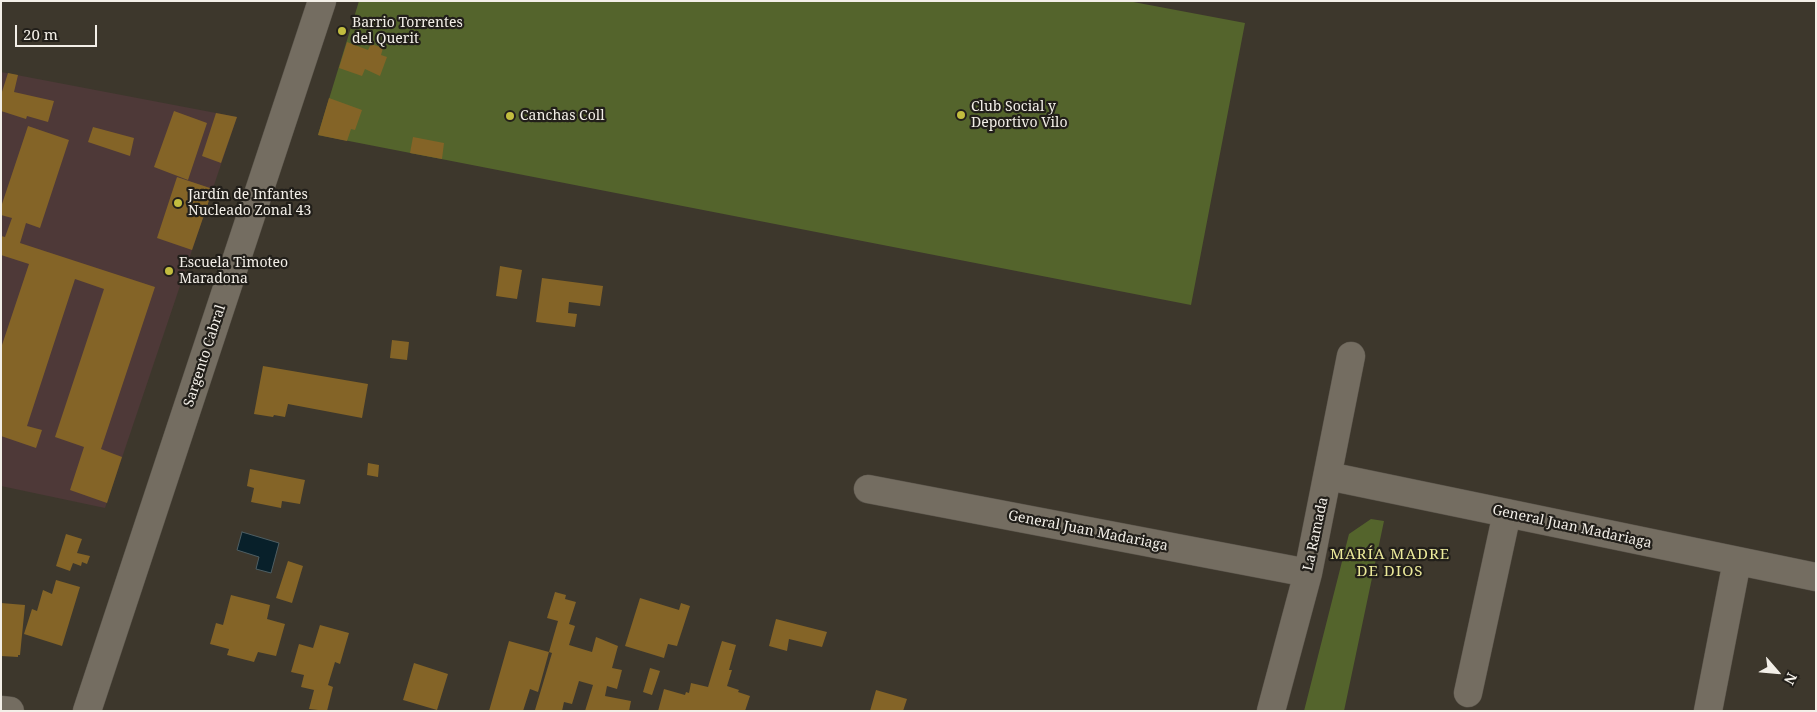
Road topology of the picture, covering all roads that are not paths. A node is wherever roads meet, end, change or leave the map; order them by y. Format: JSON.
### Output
{"nodes":[{"id":1,"x":322,"y":1,"type":"edge"},
{"id":2,"x":1351,"y":356,"type":"dead end"},
{"id":3,"x":1328,"y":476,"type":"junction"},
{"id":4,"x":868,"y":489,"type":"dead end"},
{"id":5,"x":1506,"y":513,"type":"junction"},
{"id":6,"x":1737,"y":561,"type":"junction"},
{"id":7,"x":1308,"y":573,"type":"junction"},
{"id":8,"x":1816,"y":577,"type":"edge"},
{"id":9,"x":1468,"y":693,"type":"dead end"},
{"id":10,"x":1,"y":710,"type":"edge"},
{"id":11,"x":10,"y":711,"type":"edge"},
{"id":12,"x":88,"y":711,"type":"edge"},
{"id":13,"x":1271,"y":711,"type":"edge"},
{"id":14,"x":1708,"y":711,"type":"edge"}],
"edges":[{"from":1,"to":12,"type":"street","name":"Sargento Cabral"},
{"from":2,"to":3,"type":"street","name":"La Ramada"},
{"from":3,"to":5,"type":"street","name":"General Juan Madariaga"},
{"from":3,"to":7,"type":"street","name":"La Ramada"},
{"from":4,"to":7,"type":"street","name":"General Juan Madariaga"},
{"from":5,"to":6,"type":"street","name":"General Juan Madariaga"},
{"from":5,"to":9,"type":"street"},
{"from":6,"to":8,"type":"street","name":"General Juan Madariaga"},
{"from":6,"to":14,"type":"street"},
{"from":7,"to":13,"type":"street","name":"La Ramada"},
{"from":10,"to":11,"type":"street"}]}
